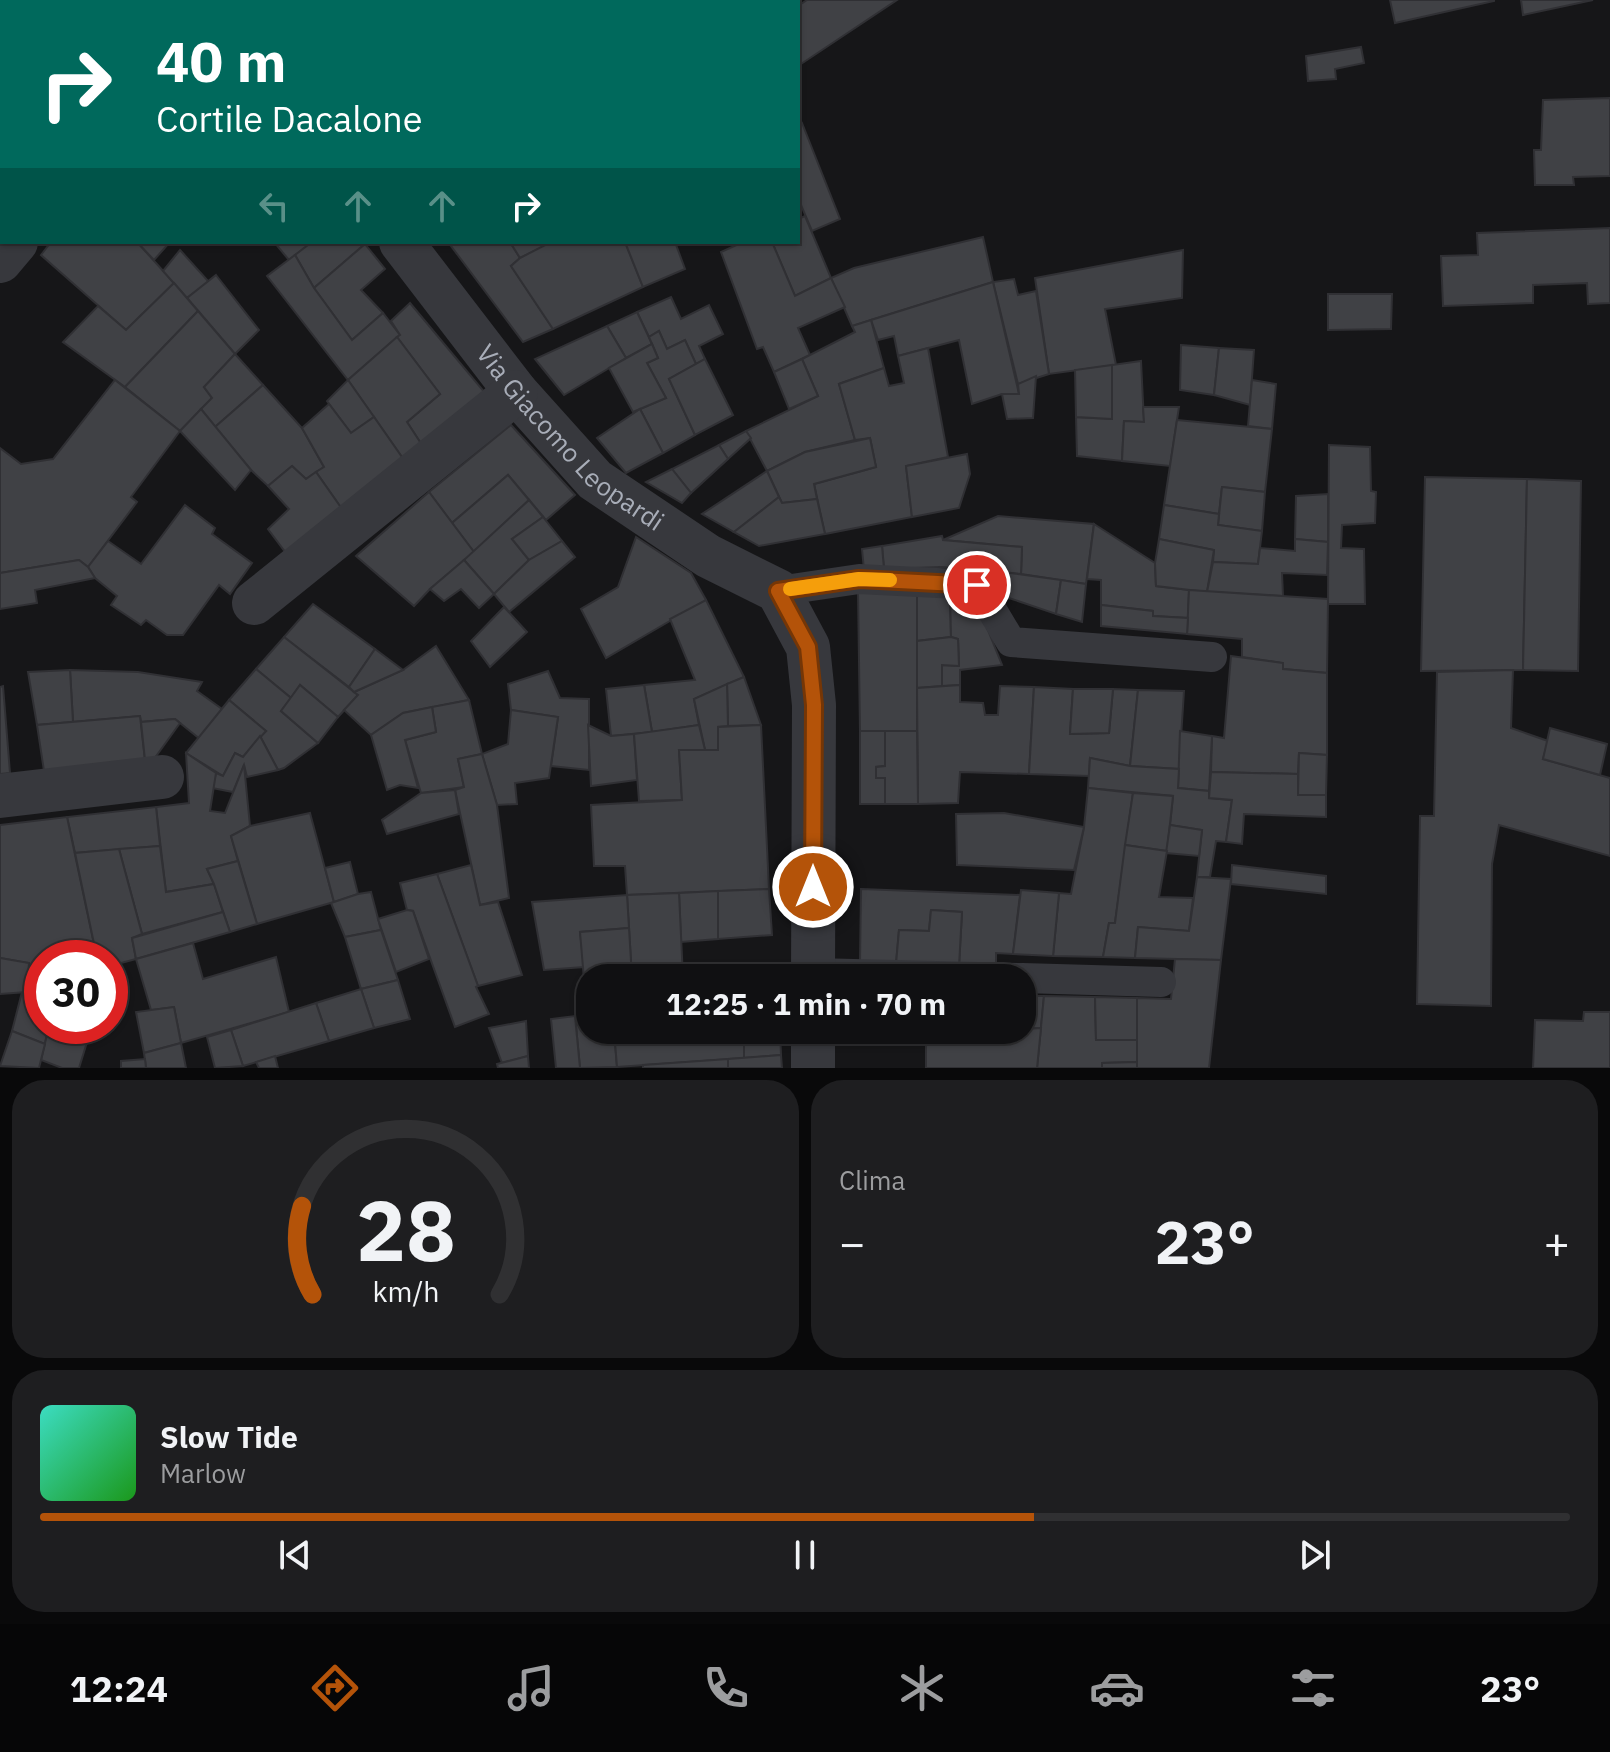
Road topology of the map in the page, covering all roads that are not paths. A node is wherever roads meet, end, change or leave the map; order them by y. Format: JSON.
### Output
{"nodes":[{"id":1,"x":14,"y":244,"type":"edge"},
{"id":2,"x":403,"y":244,"type":"edge"},
{"id":3,"x":0,"y":261,"type":"edge"},
{"id":4,"x":516,"y":392,"type":"junction"},
{"id":5,"x":778,"y":591,"type":"junction"},
{"id":6,"x":254,"y":603,"type":"dead end"},
{"id":7,"x":1212,"y":657,"type":"dead end"},
{"id":8,"x":162,"y":777,"type":"dead end"},
{"id":9,"x":0,"y":796,"type":"edge"},
{"id":10,"x":813,"y":964,"type":"edge"},
{"id":11,"x":1036,"y":978,"type":"edge"},
{"id":12,"x":1161,"y":982,"type":"dead end"},
{"id":13,"x":813,"y":1044,"type":"edge"},
{"id":14,"x":813,"y":1068,"type":"edge"}],
"edges":[{"from":1,"to":3,"type":"street"},
{"from":2,"to":4,"type":"street","name":"Via Giacomo Leopardi"},
{"from":4,"to":5,"type":"street","name":"Via Giacomo Leopardi"},
{"from":4,"to":6,"type":"street"},
{"from":5,"to":7,"type":"lane"},
{"from":5,"to":10,"type":"street"},
{"from":8,"to":9,"type":"street"},
{"from":11,"to":12,"type":"lane"},
{"from":13,"to":14,"type":"street"}]}
